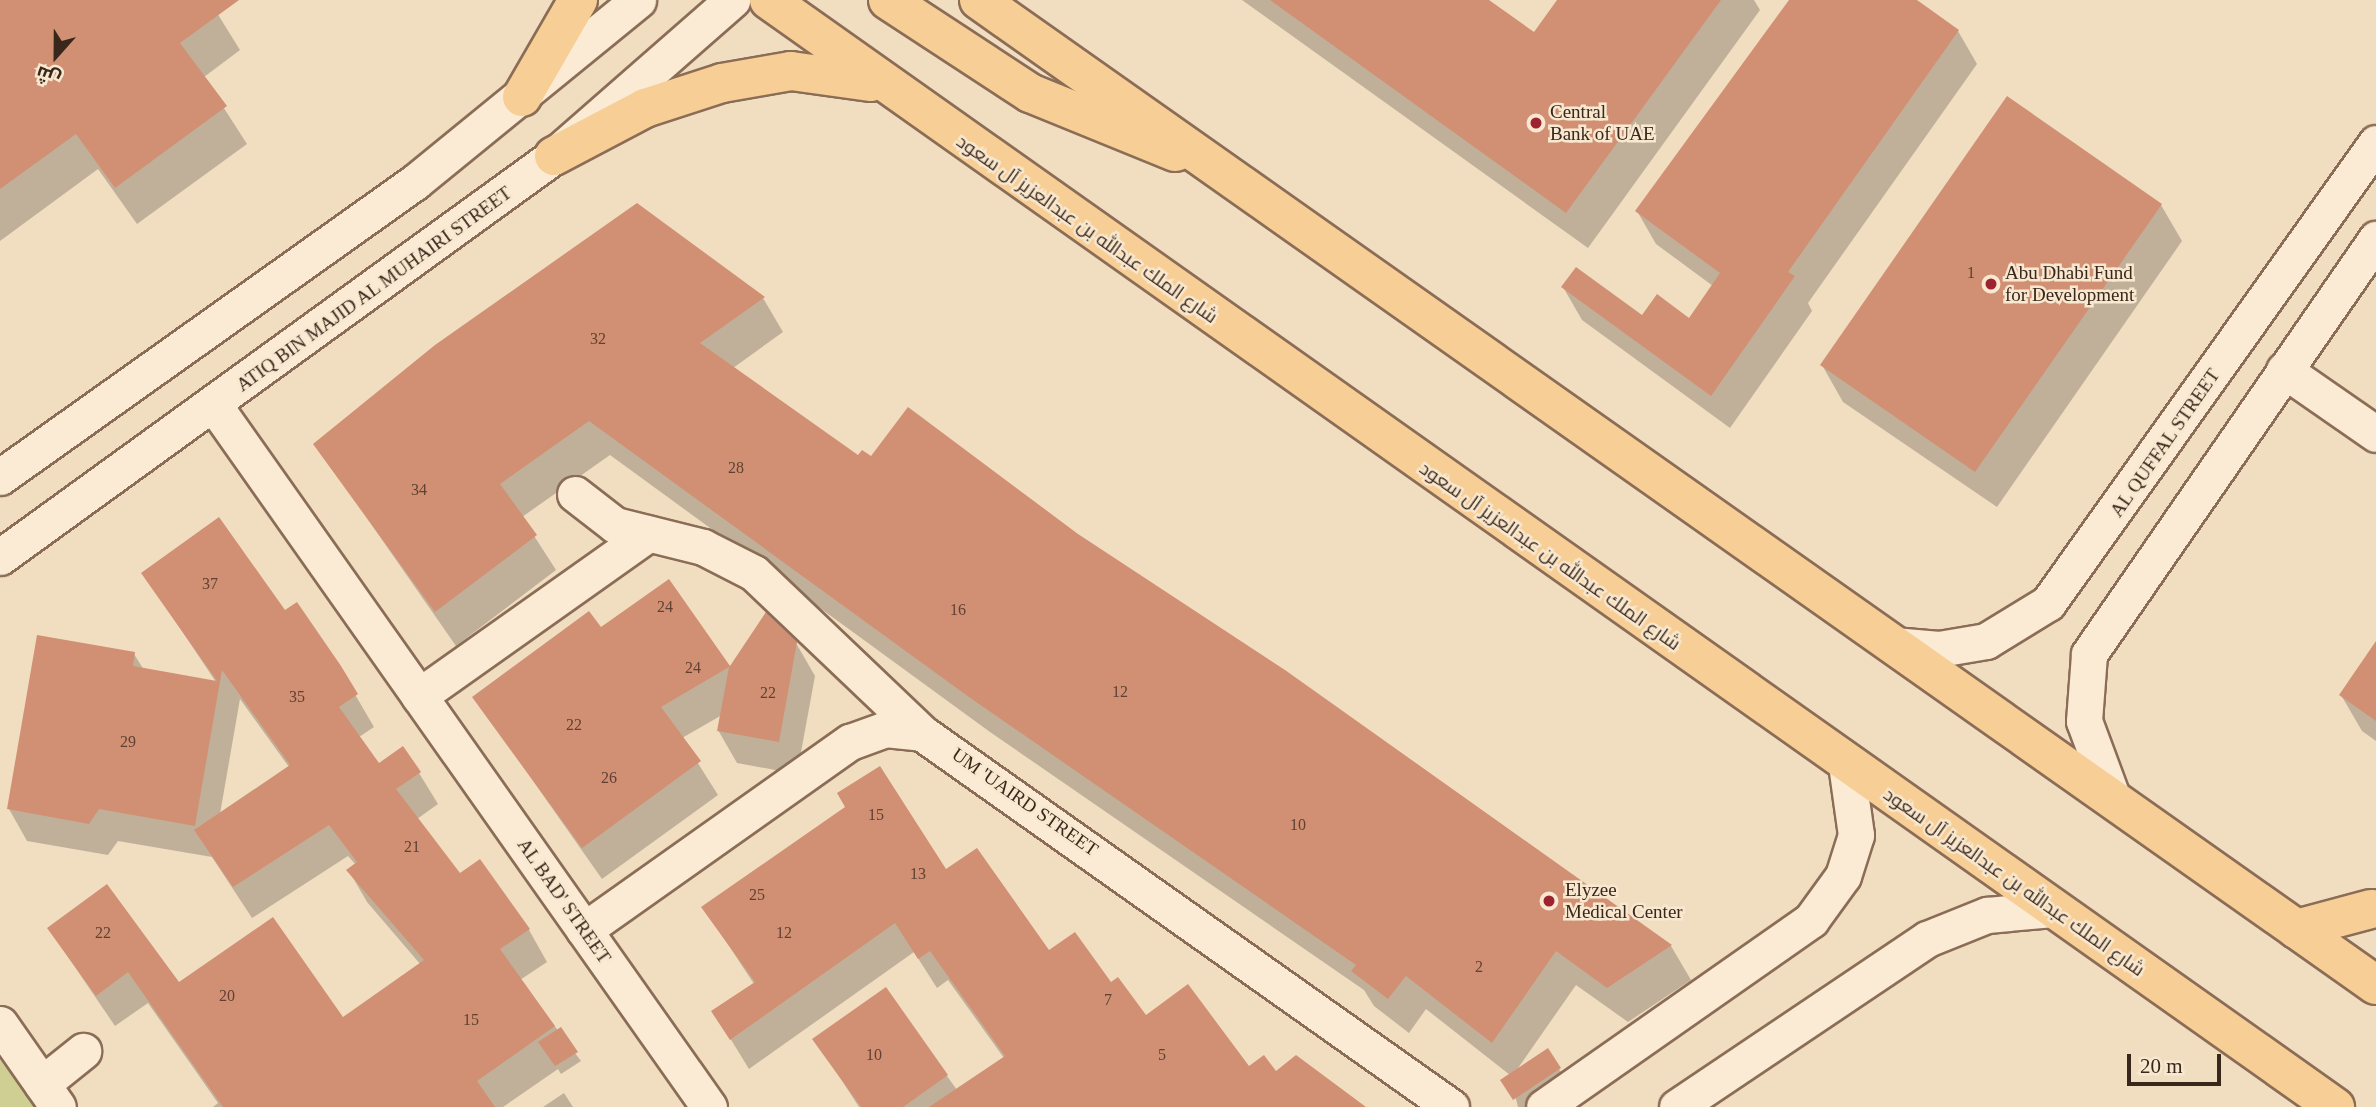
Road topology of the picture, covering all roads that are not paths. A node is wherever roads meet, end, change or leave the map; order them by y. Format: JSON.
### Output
{"nodes":[{"id":1,"x":578,"y":0,"type":"edge"},
{"id":2,"x":638,"y":0,"type":"edge"},
{"id":3,"x":732,"y":0,"type":"edge"},
{"id":4,"x":769,"y":0,"type":"edge"},
{"id":5,"x":888,"y":0,"type":"edge"},
{"id":6,"x":997,"y":7,"type":"edge"},
{"id":7,"x":898,"y":94,"type":"junction"},
{"id":8,"x":522,"y":97,"type":"junction"},
{"id":9,"x":2376,"y":143,"type":"edge"},
{"id":10,"x":554,"y":156,"type":"junction"},
{"id":11,"x":1204,"y":160,"type":"junction"},
{"id":12,"x":2376,"y":239,"type":"edge"},
{"id":13,"x":2284,"y":370,"type":"junction"},
{"id":14,"x":214,"y":405,"type":"junction"},
{"id":15,"x":2376,"y":435,"type":"edge"},
{"id":16,"x":0,"y":477,"type":"edge"},
{"id":17,"x":575,"y":494,"type":"dead end"},
{"id":18,"x":648,"y":534,"type":"junction"},
{"id":19,"x":0,"y":557,"type":"edge"},
{"id":20,"x":2075,"y":570,"type":"junction"},
{"id":21,"x":2115,"y":612,"type":"junction"},
{"id":22,"x":1893,"y":645,"type":"junction"},
{"id":23,"x":419,"y":696,"type":"junction"},
{"id":24,"x":922,"y":733,"type":"junction"},
{"id":25,"x":1846,"y":764,"type":"junction"},
{"id":26,"x":2113,"y":799,"type":"junction"},
{"id":27,"x":2053,"y":909,"type":"junction"},
{"id":28,"x":2371,"y":909,"type":"dead end"},
{"id":29,"x":2296,"y":929,"type":"junction"},
{"id":30,"x":584,"y":930,"type":"junction"},
{"id":31,"x":2376,"y":985,"type":"edge"},
{"id":32,"x":0,"y":1024,"type":"edge"},
{"id":33,"x":83,"y":1051,"type":"dead end"},
{"id":34,"x":50,"y":1095,"type":"edge"},
{"id":35,"x":709,"y":1107,"type":"edge"},
{"id":36,"x":1451,"y":1107,"type":"edge"},
{"id":37,"x":1544,"y":1107,"type":"edge"},
{"id":38,"x":1677,"y":1107,"type":"edge"},
{"id":39,"x":2334,"y":1107,"type":"edge"}],
"edges":[{"from":1,"to":8,"type":"main road"},
{"from":2,"to":8,"type":"street"},
{"from":3,"to":10,"type":"street","name":"ATIQ BIN MAJID AL MUHAIRI STREET"},
{"from":4,"to":7,"type":"main road","name":"شارع الملك عبدالله بن عبدالعزيز آل سعود"},
{"from":5,"to":11,"type":"main road"},
{"from":6,"to":11,"type":"main road"},
{"from":7,"to":10,"type":"main road"},
{"from":7,"to":25,"type":"main road","name":"شارع الملك عبدالله بن عبدالعزيز آل سعود"},
{"from":8,"to":16,"type":"street"},
{"from":9,"to":20,"type":"street","name":"AL QUFFAL STREET"},
{"from":10,"to":14,"type":"street","name":"ATIQ BIN MAJID AL MUHAIRI STREET"},
{"from":11,"to":22,"type":"main road"},
{"from":12,"to":13,"type":"street"},
{"from":13,"to":15,"type":"street"},
{"from":13,"to":21,"type":"street"},
{"from":14,"to":19,"type":"street","name":"ATIQ BIN MAJID AL MUHAIRI STREET"},
{"from":14,"to":23,"type":"street","name":"AL BAD' STREET"},
{"from":17,"to":18,"type":"street"},
{"from":18,"to":23,"type":"street"},
{"from":18,"to":24,"type":"street"},
{"from":20,"to":21,"type":"street"},
{"from":20,"to":22,"type":"street","name":"AL QUFFAL STREET"},
{"from":21,"to":26,"type":"street"},
{"from":22,"to":26,"type":"main road"},
{"from":23,"to":30,"type":"street","name":"AL BAD' STREET"},
{"from":24,"to":30,"type":"street","name":"UM 'UAIRD STREET"},
{"from":24,"to":36,"type":"street","name":"UM 'UAIRD STREET"},
{"from":25,"to":27,"type":"main road","name":"شارع الملك عبدالله بن عبدالعزيز آل سعود"},
{"from":25,"to":37,"type":"street"},
{"from":26,"to":29,"type":"main road"},
{"from":27,"to":38,"type":"street"},
{"from":27,"to":39,"type":"main road","name":"شارع الملك عبدالله بن عبدالعزيز آل سعود"},
{"from":28,"to":29,"type":"main road"},
{"from":29,"to":31,"type":"main road"},
{"from":30,"to":35,"type":"street","name":"AL BAD' STREET"},
{"from":32,"to":34,"type":"street"},
{"from":33,"to":34,"type":"street"}]}
